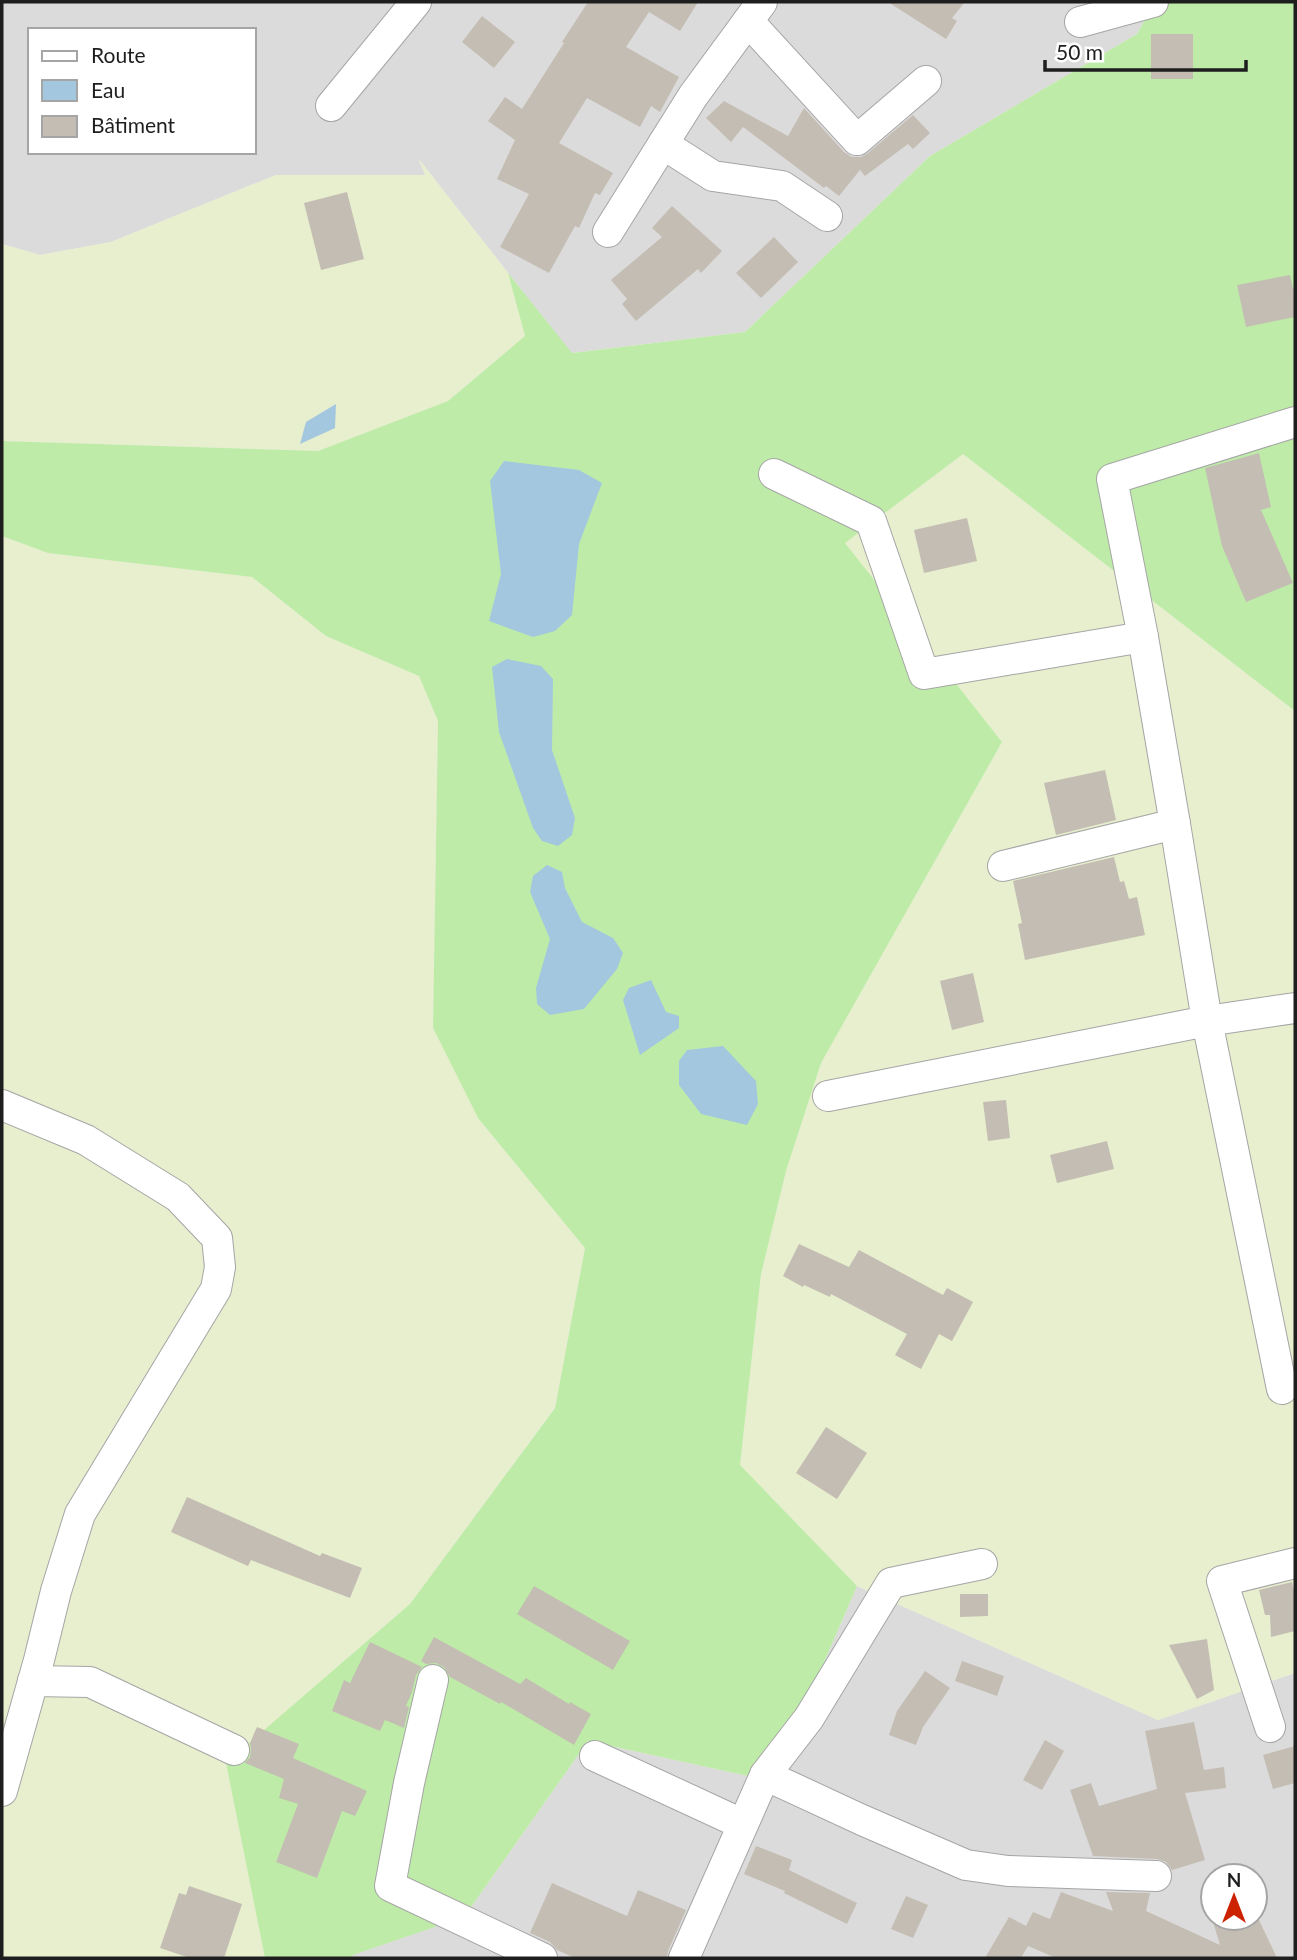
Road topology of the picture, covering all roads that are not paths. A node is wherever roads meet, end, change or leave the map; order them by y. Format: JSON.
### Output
{"nodes":[{"id":1,"x":416,"y":2,"type":"edge"},
{"id":2,"x":1153,"y":2,"type":"edge"},
{"id":3,"x":755,"y":11,"type":"edge"},
{"id":4,"x":1080,"y":22,"type":"dead end"},
{"id":5,"x":926,"y":81,"type":"dead end"},
{"id":6,"x":331,"y":106,"type":"dead end"},
{"id":7,"x":663,"y":144,"type":"junction"},
{"id":8,"x":827,"y":216,"type":"dead end"},
{"id":9,"x":608,"y":232,"type":"dead end"},
{"id":10,"x":1295,"y":422,"type":"edge"},
{"id":11,"x":774,"y":474,"type":"dead end"},
{"id":12,"x":1143,"y":637,"type":"junction"},
{"id":13,"x":1175,"y":824,"type":"junction"},
{"id":14,"x":1003,"y":866,"type":"dead end"},
{"id":15,"x":1295,"y":1009,"type":"edge"},
{"id":16,"x":1206,"y":1021,"type":"junction"},
{"id":17,"x":828,"y":1096,"type":"dead end"},
{"id":18,"x":2,"y":1105,"type":"edge"},
{"id":19,"x":1282,"y":1389,"type":"dead end"},
{"id":20,"x":1295,"y":1563,"type":"edge"},
{"id":21,"x":982,"y":1564,"type":"dead end"},
{"id":22,"x":432,"y":1680,"type":"dead end"},
{"id":23,"x":33,"y":1681,"type":"junction"},
{"id":24,"x":1270,"y":1727,"type":"dead end"},
{"id":25,"x":233,"y":1750,"type":"dead end"},
{"id":26,"x":595,"y":1756,"type":"dead end"},
{"id":27,"x":765,"y":1775,"type":"junction"},
{"id":28,"x":2,"y":1791,"type":"edge"},
{"id":29,"x":742,"y":1824,"type":"junction"},
{"id":30,"x":1156,"y":1877,"type":"dead end"},
{"id":31,"x":542,"y":1958,"type":"edge"},
{"id":32,"x":684,"y":1958,"type":"edge"}],
"edges":[{"from":1,"to":6,"type":"street"},
{"from":2,"to":4,"type":"street"},
{"from":3,"to":5,"type":"street"},
{"from":3,"to":7,"type":"street"},
{"from":7,"to":8,"type":"street"},
{"from":7,"to":9,"type":"street"},
{"from":10,"to":12,"type":"street"},
{"from":11,"to":12,"type":"street"},
{"from":12,"to":13,"type":"street"},
{"from":13,"to":14,"type":"street"},
{"from":13,"to":16,"type":"street"},
{"from":15,"to":16,"type":"street"},
{"from":16,"to":17,"type":"street"},
{"from":16,"to":19,"type":"street"},
{"from":18,"to":23,"type":"street"},
{"from":20,"to":24,"type":"street"},
{"from":21,"to":27,"type":"street"},
{"from":22,"to":31,"type":"street"},
{"from":23,"to":25,"type":"street"},
{"from":23,"to":28,"type":"street"},
{"from":26,"to":29,"type":"street"},
{"from":27,"to":29,"type":"street"},
{"from":27,"to":30,"type":"street"},
{"from":29,"to":32,"type":"street"}]}
